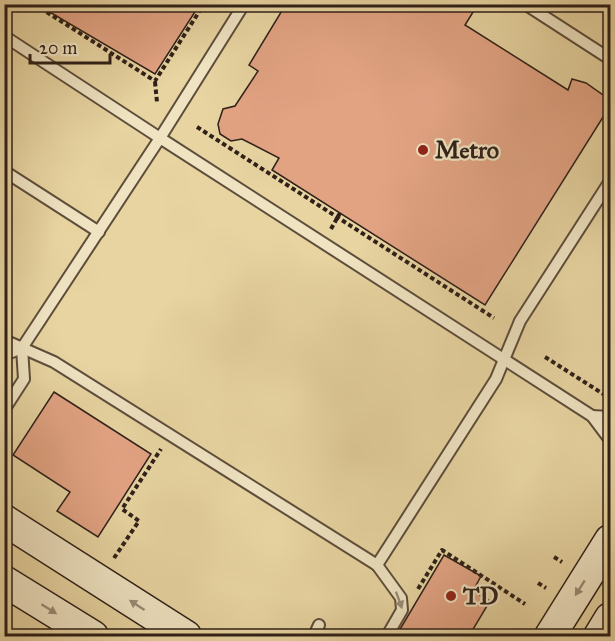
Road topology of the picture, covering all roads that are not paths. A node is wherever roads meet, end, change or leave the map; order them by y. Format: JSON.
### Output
{"nodes":[{"id":1,"x":244,"y":4,"type":"edge"},
{"id":2,"x":525,"y":4,"type":"edge"},
{"id":3,"x":4,"y":36,"type":"edge"},
{"id":4,"x":610,"y":59,"type":"edge"},
{"id":5,"x":160,"y":138,"type":"junction"},
{"id":6,"x":4,"y":171,"type":"edge"},
{"id":7,"x":610,"y":181,"type":"edge"},
{"id":8,"x":99,"y":232,"type":"junction"},
{"id":9,"x":4,"y":340,"type":"edge"},
{"id":10,"x":22,"y":348,"type":"junction"},
{"id":11,"x":4,"y":355,"type":"edge"},
{"id":12,"x":505,"y":359,"type":"junction"},
{"id":13,"x":4,"y":410,"type":"edge"},
{"id":14,"x":592,"y":416,"type":"junction"},
{"id":15,"x":610,"y":417,"type":"edge"},
{"id":16,"x":610,"y":440,"type":"edge"},
{"id":17,"x":4,"y":520,"type":"edge"},
{"id":18,"x":610,"y":540,"type":"edge"},
{"id":19,"x":377,"y":565,"type":"junction"},
{"id":20,"x":4,"y":581,"type":"edge"},
{"id":21,"x":610,"y":618,"type":"edge"},
{"id":22,"x":319,"y":625,"type":"dead end"},
{"id":23,"x":93,"y":636,"type":"edge"},
{"id":24,"x":186,"y":636,"type":"edge"},
{"id":25,"x":315,"y":636,"type":"edge"},
{"id":26,"x":387,"y":636,"type":"edge"},
{"id":27,"x":550,"y":636,"type":"edge"},
{"id":28,"x":599,"y":636,"type":"edge"}],
"edges":[{"from":1,"to":5,"type":"lane"},
{"from":2,"to":4,"type":"lane"},
{"from":3,"to":5,"type":"lane"},
{"from":5,"to":8,"type":"lane"},
{"from":5,"to":12,"type":"lane"},
{"from":6,"to":8,"type":"lane"},
{"from":7,"to":12,"type":"lane"},
{"from":8,"to":10,"type":"lane"},
{"from":9,"to":10,"type":"lane"},
{"from":10,"to":11,"type":"lane"},
{"from":10,"to":13,"type":"lane"},
{"from":10,"to":19,"type":"lane"},
{"from":12,"to":14,"type":"lane"},
{"from":12,"to":19,"type":"lane"},
{"from":14,"to":15,"type":"lane"},
{"from":14,"to":16,"type":"lane"},
{"from":24,"to":17,"type":"main road","one_way":true},
{"from":18,"to":27,"type":"main road","one_way":true},
{"from":19,"to":26,"type":"lane","one_way":true},
{"from":20,"to":23,"type":"main road","one_way":true},
{"from":21,"to":28,"type":"main road"},
{"from":22,"to":25,"type":"lane"}]}
